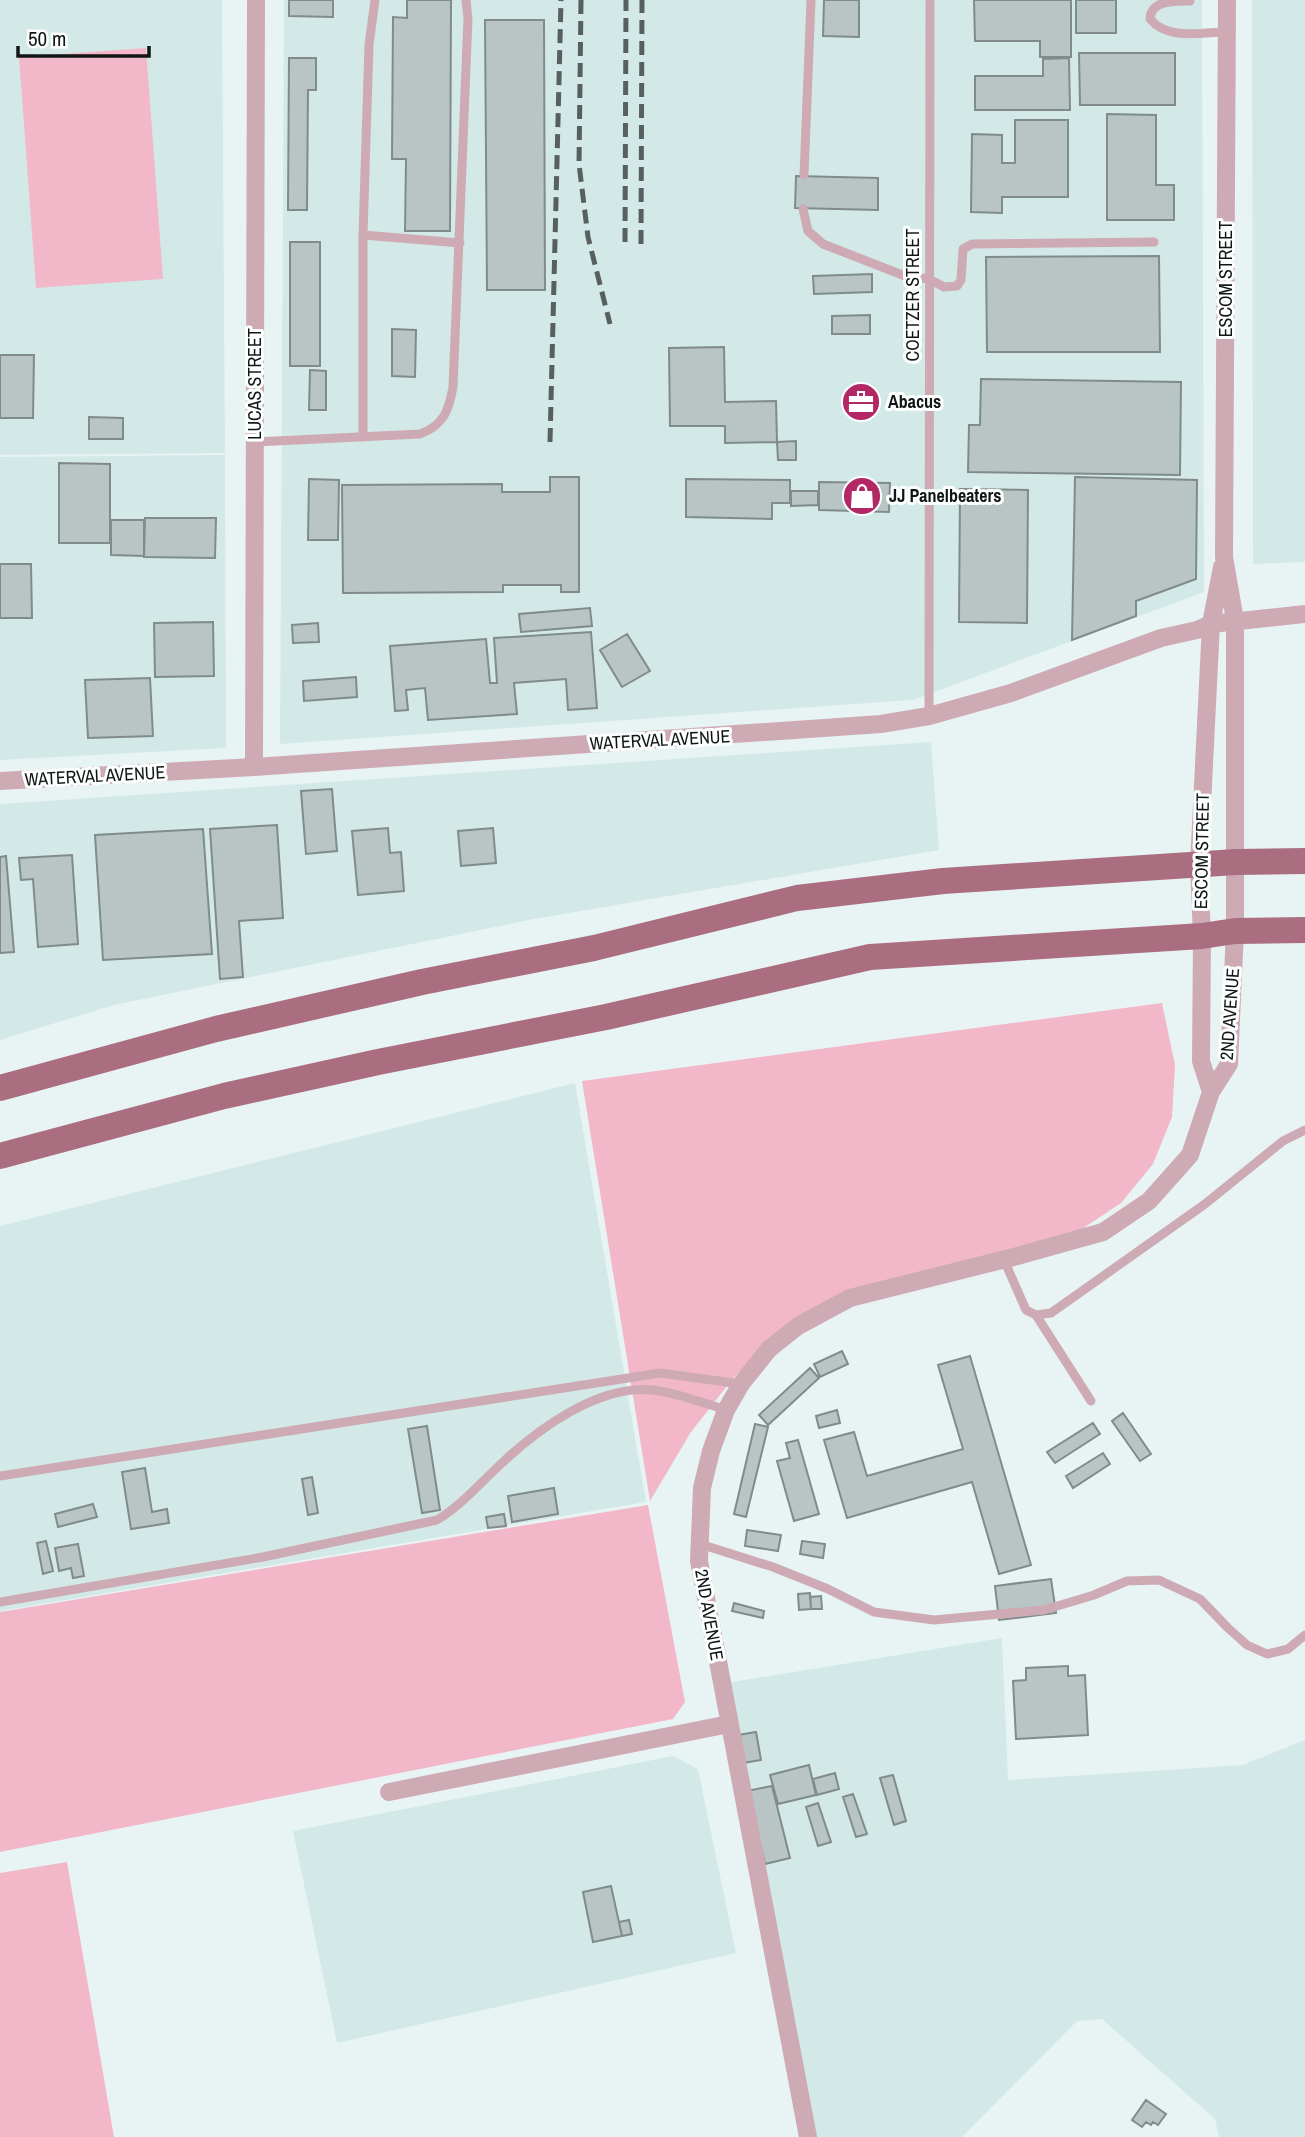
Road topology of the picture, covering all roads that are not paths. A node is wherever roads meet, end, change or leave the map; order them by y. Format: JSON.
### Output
{"nodes":[{"id":1,"x":256,"y":0,"type":"edge"},
{"id":2,"x":375,"y":0,"type":"edge"},
{"id":3,"x":466,"y":0,"type":"edge"},
{"id":4,"x":811,"y":0,"type":"edge"},
{"id":5,"x":930,"y":0,"type":"edge"},
{"id":6,"x":1227,"y":0,"type":"edge"},
{"id":7,"x":1190,"y":1,"type":"edge"},
{"id":8,"x":1227,"y":32,"type":"junction"},
{"id":9,"x":804,"y":175,"type":"dead end"},
{"id":10,"x":803,"y":209,"type":"dead end"},
{"id":11,"x":363,"y":235,"type":"junction"},
{"id":12,"x":1154,"y":242,"type":"dead end"},
{"id":13,"x":460,"y":243,"type":"junction"},
{"id":14,"x":929,"y":279,"type":"junction"},
{"id":15,"x":363,"y":437,"type":"junction"},
{"id":16,"x":255,"y":442,"type":"junction"},
{"id":17,"x":1224,"y":557,"type":"junction"},
{"id":18,"x":1305,"y":614,"type":"edge"},
{"id":19,"x":1235,"y":620,"type":"junction"},
{"id":20,"x":1211,"y":624,"type":"junction"},
{"id":21,"x":929,"y":716,"type":"junction"},
{"id":22,"x":254,"y":767,"type":"junction"},
{"id":23,"x":0,"y":781,"type":"edge"},
{"id":24,"x":1305,"y":861,"type":"edge"},
{"id":25,"x":1236,"y":862,"type":"junction"},
{"id":26,"x":1199,"y":865,"type":"junction"},
{"id":27,"x":1305,"y":930,"type":"edge"},
{"id":28,"x":1235,"y":931,"type":"junction"},
{"id":29,"x":1202,"y":936,"type":"junction"},
{"id":30,"x":0,"y":1088,"type":"edge"},
{"id":31,"x":1211,"y":1092,"type":"junction"},
{"id":32,"x":1305,"y":1129,"type":"edge"},
{"id":33,"x":0,"y":1156,"type":"edge"},
{"id":34,"x":1004,"y":1260,"type":"junction"},
{"id":35,"x":1036,"y":1315,"type":"junction"},
{"id":36,"x":741,"y":1384,"type":"junction"},
{"id":37,"x":1091,"y":1401,"type":"dead end"},
{"id":38,"x":726,"y":1410,"type":"junction"},
{"id":39,"x":0,"y":1476,"type":"edge"},
{"id":40,"x":700,"y":1544,"type":"junction"},
{"id":41,"x":0,"y":1602,"type":"edge"},
{"id":42,"x":1305,"y":1635,"type":"edge"},
{"id":43,"x":729,"y":1724,"type":"junction"},
{"id":44,"x":389,"y":1792,"type":"dead end"},
{"id":45,"x":807,"y":2137,"type":"edge"}],
"edges":[{"from":1,"to":16,"type":"street","name":"LUCAS STREET"},
{"from":2,"to":11,"type":"lane"},
{"from":3,"to":13,"type":"lane"},
{"from":4,"to":9,"type":"lane"},
{"from":5,"to":14,"type":"lane","name":"COETZER STREET"},
{"from":6,"to":8,"type":"street","name":"ESCOM STREET"},
{"from":7,"to":8,"type":"lane"},
{"from":8,"to":17,"type":"street","name":"ESCOM STREET"},
{"from":10,"to":14,"type":"lane"},
{"from":11,"to":13,"type":"lane"},
{"from":11,"to":15,"type":"lane"},
{"from":12,"to":14,"type":"lane"},
{"from":13,"to":15,"type":"lane"},
{"from":14,"to":21,"type":"lane","name":"COETZER STREET"},
{"from":15,"to":16,"type":"lane"},
{"from":16,"to":22,"type":"street","name":"LUCAS STREET"},
{"from":17,"to":19,"type":"street","name":"ESCOM STREET"},
{"from":17,"to":20,"type":"street","name":"ESCOM STREET"},
{"from":18,"to":19,"type":"street","name":"WATERVAL AVENUE"},
{"from":19,"to":20,"type":"street","name":"WATERVAL AVENUE"},
{"from":19,"to":25,"type":"street","name":"ESCOM STREET"},
{"from":20,"to":21,"type":"street","name":"WATERVAL AVENUE"},
{"from":20,"to":26,"type":"street","name":"ESCOM STREET"},
{"from":21,"to":22,"type":"street","name":"WATERVAL AVENUE"},
{"from":22,"to":23,"type":"street","name":"WATERVAL AVENUE"},
{"from":24,"to":25,"type":"main road"},
{"from":25,"to":26,"type":"main road"},
{"from":25,"to":28,"type":"street","name":"ESCOM STREET"},
{"from":26,"to":29,"type":"street","name":"ESCOM STREET"},
{"from":26,"to":30,"type":"main road"},
{"from":27,"to":28,"type":"main road"},
{"from":28,"to":29,"type":"main road"},
{"from":28,"to":31,"type":"street","name":"2ND AVENUE"},
{"from":29,"to":31,"type":"street","name":"2ND AVENUE"},
{"from":29,"to":33,"type":"main road"},
{"from":31,"to":34,"type":"street","name":"2ND AVENUE"},
{"from":32,"to":35,"type":"lane"},
{"from":34,"to":35,"type":"lane"},
{"from":34,"to":36,"type":"street","name":"2ND AVENUE"},
{"from":35,"to":37,"type":"lane"},
{"from":36,"to":38,"type":"street","name":"2ND AVENUE"},
{"from":36,"to":39,"type":"lane"},
{"from":38,"to":40,"type":"street","name":"2ND AVENUE"},
{"from":38,"to":41,"type":"lane"},
{"from":40,"to":42,"type":"lane"},
{"from":40,"to":43,"type":"street","name":"2ND AVENUE"},
{"from":43,"to":44,"type":"street"},
{"from":43,"to":45,"type":"street","name":"2ND AVENUE"}]}
